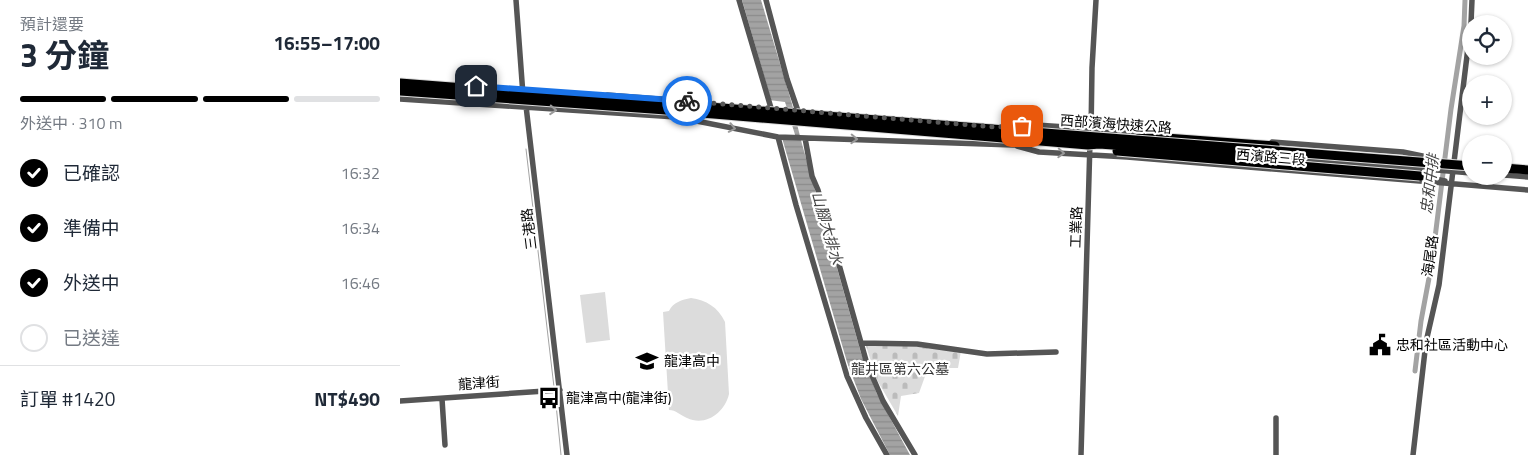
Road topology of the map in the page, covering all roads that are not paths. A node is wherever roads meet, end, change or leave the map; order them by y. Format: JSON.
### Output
{"nodes":[{"id":1,"x":516,"y":0,"type":"edge"},
{"id":2,"x":739,"y":0,"type":"edge"},
{"id":3,"x":766,"y":0,"type":"edge"},
{"id":4,"x":1096,"y":0,"type":"edge"},
{"id":5,"x":1472,"y":0,"type":"edge"},
{"id":6,"x":400,"y":81,"type":"edge"},
{"id":7,"x":522,"y":90,"type":"junction"},
{"id":8,"x":400,"y":91,"type":"edge"},
{"id":9,"x":400,"y":99,"type":"edge"},
{"id":10,"x":526,"y":108,"type":"junction"},
{"id":11,"x":771,"y":108,"type":"junction"},
{"id":12,"x":798,"y":111,"type":"junction"},
{"id":13,"x":1008,"y":128,"type":"junction"},
{"id":14,"x":1092,"y":130,"type":"junction"},
{"id":15,"x":778,"y":137,"type":"junction"},
{"id":16,"x":805,"y":138,"type":"junction"},
{"id":17,"x":1129,"y":139,"type":"junction"},
{"id":18,"x":1064,"y":140,"type":"junction"},
{"id":19,"x":1089,"y":143,"type":"junction"},
{"id":20,"x":1013,"y":145,"type":"junction"},
{"id":21,"x":1091,"y":154,"type":"junction"},
{"id":22,"x":1436,"y":159,"type":"junction"},
{"id":23,"x":1451,"y":160,"type":"junction"},
{"id":24,"x":1462,"y":161,"type":"edge"},
{"id":25,"x":1462,"y":165,"type":"edge"},
{"id":26,"x":1512,"y":165,"type":"edge"},
{"id":27,"x":1390,"y":166,"type":"junction"},
{"id":28,"x":1528,"y":166,"type":"edge"},
{"id":29,"x":1512,"y":169,"type":"edge"},
{"id":30,"x":1462,"y":170,"type":"edge"},
{"id":31,"x":1528,"y":170,"type":"edge"},
{"id":32,"x":1451,"y":171,"type":"junction"},
{"id":33,"x":1462,"y":171,"type":"edge"},
{"id":34,"x":1512,"y":175,"type":"edge"},
{"id":35,"x":1420,"y":176,"type":"joint"},
{"id":36,"x":1528,"y":176,"type":"edge"},
{"id":37,"x":1437,"y":182,"type":"junction"},
{"id":38,"x":1448,"y":183,"type":"junction"},
{"id":39,"x":1528,"y":190,"type":"edge"},
{"id":40,"x":861,"y":343,"type":"junction"},
{"id":41,"x":1056,"y":352,"type":"dead end"},
{"id":42,"x":560,"y":390,"type":"junction"},
{"id":43,"x":442,"y":399,"type":"junction"},
{"id":44,"x":400,"y":401,"type":"edge"},
{"id":45,"x":1276,"y":418,"type":"dead end"},
{"id":46,"x":445,"y":445,"type":"dead end"},
{"id":47,"x":567,"y":455,"type":"edge"},
{"id":48,"x":887,"y":455,"type":"edge"},
{"id":49,"x":915,"y":455,"type":"edge"},
{"id":50,"x":1081,"y":455,"type":"edge"},
{"id":51,"x":1276,"y":455,"type":"edge"},
{"id":52,"x":1413,"y":455,"type":"edge"}],
"edges":[{"from":1,"to":7,"type":"street","name":"三港路"},
{"from":2,"to":11,"type":"street"},
{"from":3,"to":12,"type":"street"},
{"from":4,"to":14,"type":"street","name":"工業路"},
{"from":5,"to":23,"type":"street","name":"海尾路"},
{"from":6,"to":7,"type":"street","name":"西濱路三段"},
{"from":6,"to":17,"type":"highway","name":"西部濱海快速公路","bridge":true},
{"from":7,"to":10,"type":"street","name":"三港路"},
{"from":7,"to":11,"type":"street","name":"西濱路三段"},
{"from":8,"to":19,"type":"highway","name":"西部濱海快速公路","bridge":true},
{"from":9,"to":10,"type":"street","name":"西濱路三段"},
{"from":10,"to":15,"type":"street","name":"西濱路三段","one_way":true},
{"from":10,"to":42,"type":"street","name":"三港路"},
{"from":11,"to":12,"type":"street","name":"西濱路三段","bridge":true},
{"from":12,"to":13,"type":"street","name":"西濱路三段"},
{"from":13,"to":14,"type":"street","name":"西濱路三段"},
{"from":13,"to":18,"type":"street","name":"西濱路三段"},
{"from":14,"to":19,"type":"street","name":"工業路"},
{"from":14,"to":22,"type":"street","name":"西濱路三段"},
{"from":15,"to":16,"type":"street","name":"西濱路三段"},
{"from":15,"to":48,"type":"street"},
{"from":16,"to":20,"type":"street","name":"西濱路三段","one_way":true},
{"from":16,"to":40,"type":"street"},
{"from":17,"to":22,"type":"highway","bridge":true},
{"from":17,"to":25,"type":"highway","name":"西部濱海快速公路","bridge":true},
{"from":18,"to":19,"type":"street","name":"西濱路三段"},
{"from":18,"to":20,"type":"street","name":"西濱路三段"},
{"from":19,"to":21,"type":"street","name":"工業路"},
{"from":19,"to":27,"type":"street","name":"西濱路三段"},
{"from":19,"to":30,"type":"highway","name":"西部濱海快速公路","bridge":true},
{"from":19,"to":35,"type":"highway","bridge":true},
{"from":20,"to":21,"type":"street","name":"西濱路三段","one_way":true},
{"from":21,"to":37,"type":"street","name":"西濱路三段"},
{"from":21,"to":50,"type":"street","name":"工業路"},
{"from":22,"to":23,"type":"street","name":"西濱路三段"},
{"from":22,"to":27,"type":"street"},
{"from":23,"to":24,"type":"street","name":"西濱路三段"},
{"from":23,"to":32,"type":"street","name":"海尾路"},
{"from":26,"to":28,"type":"street"},
{"from":27,"to":32,"type":"street","name":"西濱路三段"},
{"from":29,"to":31,"type":"highway"},
{"from":32,"to":33,"type":"street","name":"西濱路三段"},
{"from":32,"to":38,"type":"street","name":"海尾路"},
{"from":34,"to":36,"type":"highway"},
{"from":35,"to":37,"type":"street"},
{"from":37,"to":38,"type":"street","name":"西濱路三段"},
{"from":38,"to":39,"type":"street","name":"西濱路三段"},
{"from":38,"to":52,"type":"street","name":"海尾路"},
{"from":40,"to":41,"type":"street"},
{"from":40,"to":49,"type":"street"},
{"from":42,"to":43,"type":"street","name":"龍津街"},
{"from":42,"to":47,"type":"street","name":"三港路"},
{"from":43,"to":44,"type":"street","name":"龍津街"},
{"from":43,"to":46,"type":"street"},
{"from":45,"to":51,"type":"street"}]}
